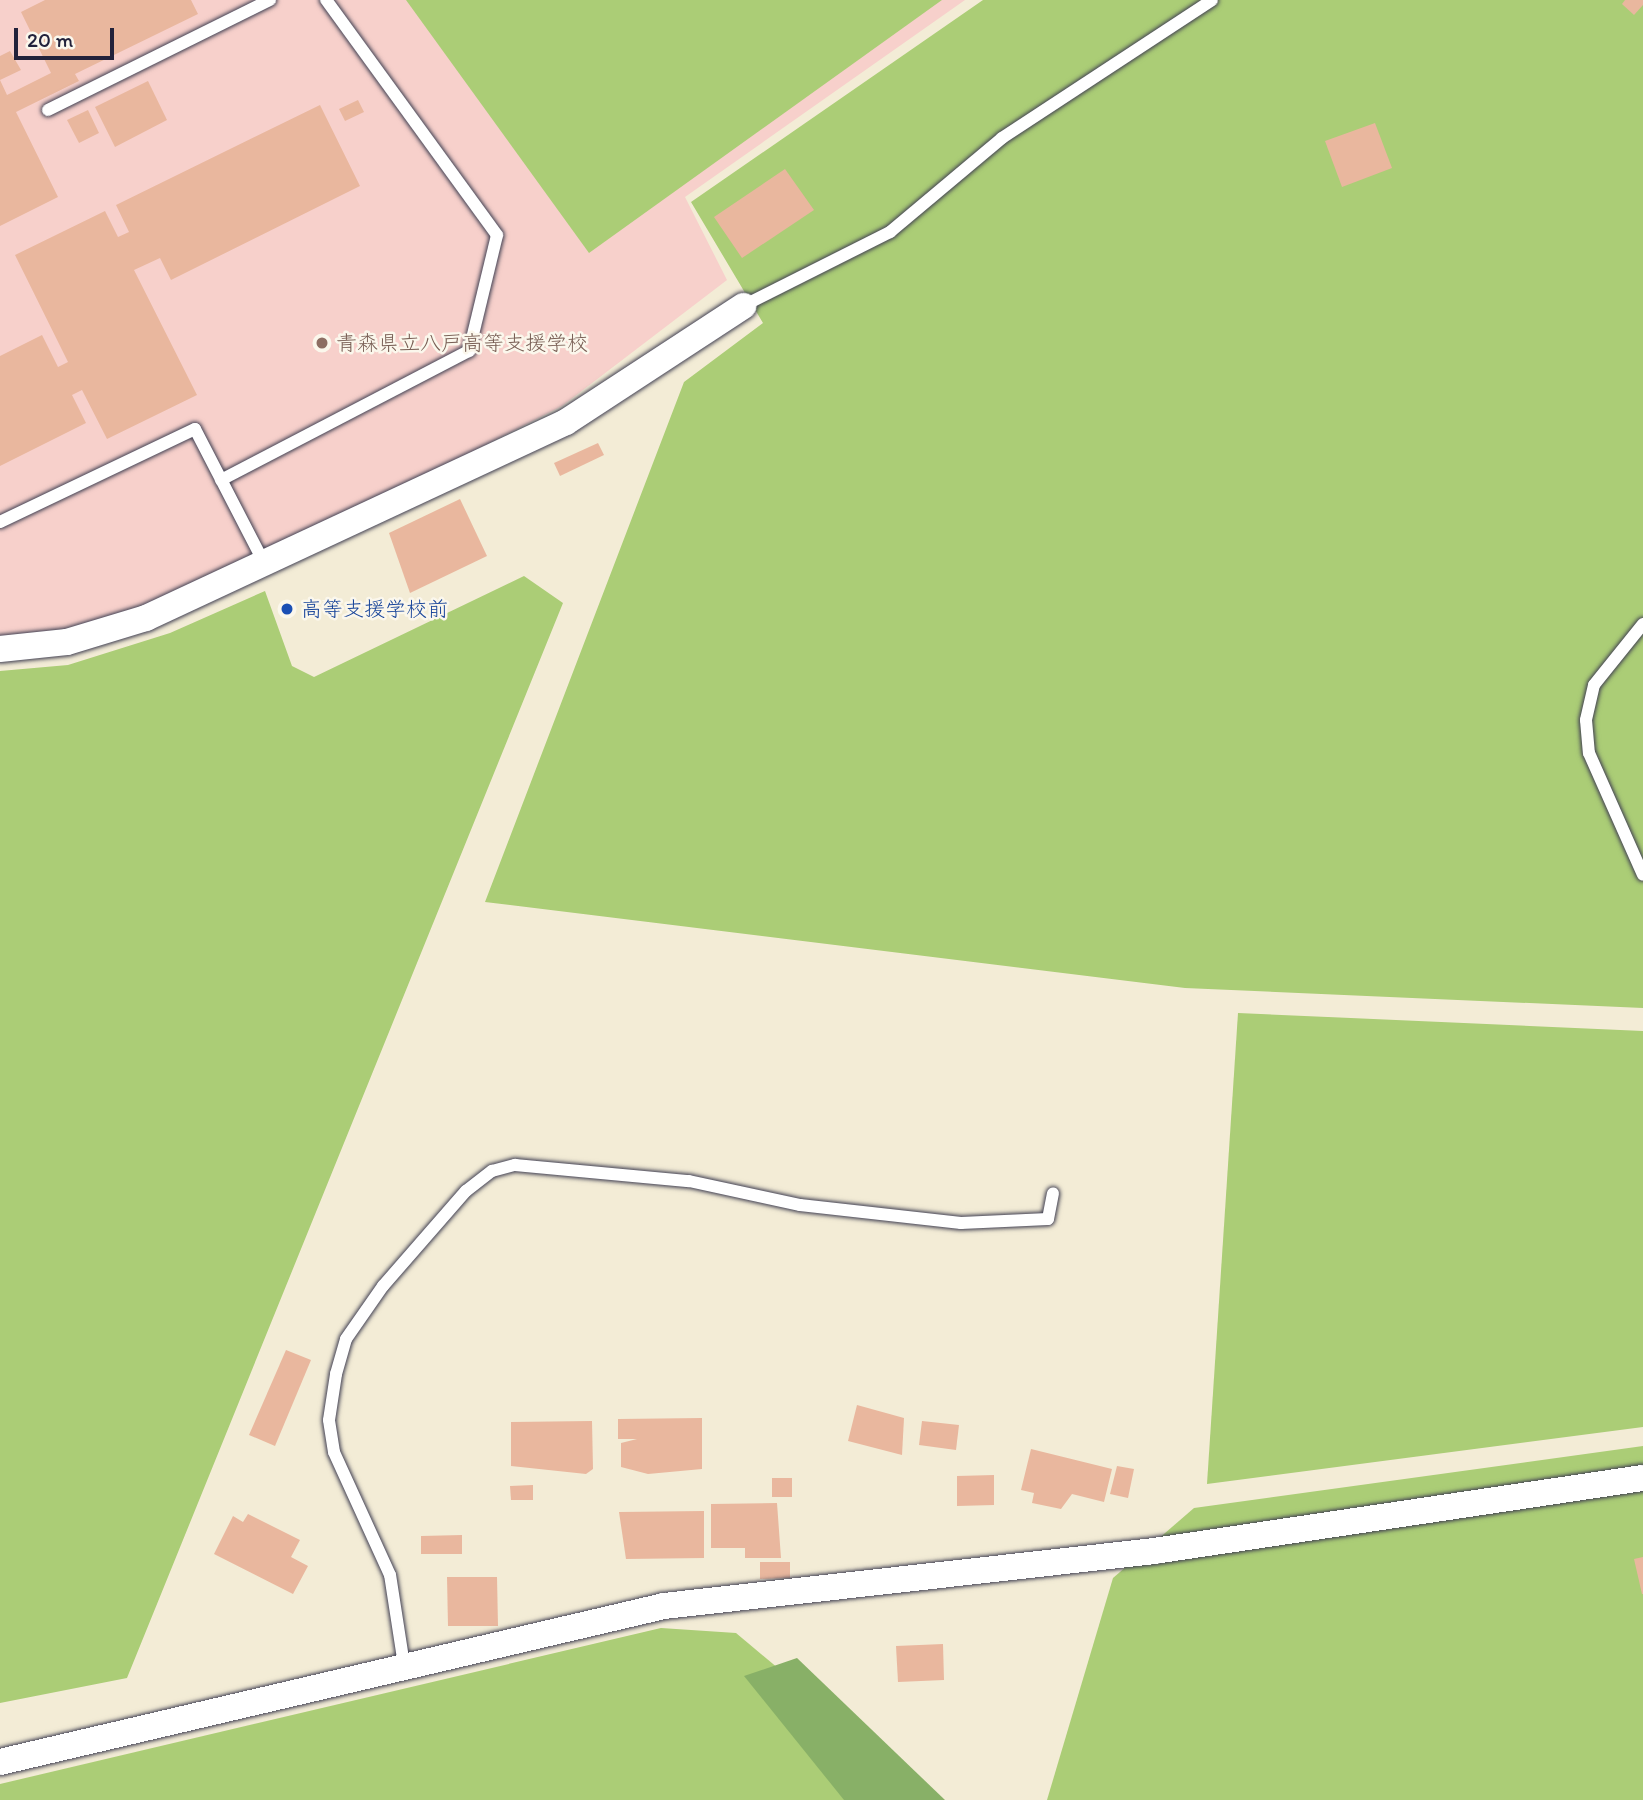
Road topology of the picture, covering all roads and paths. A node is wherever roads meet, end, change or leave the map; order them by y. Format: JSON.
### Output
{"nodes":[{"id":1,"x":270,"y":0,"type":"edge"},
{"id":2,"x":326,"y":0,"type":"edge"},
{"id":3,"x":1212,"y":0,"type":"edge"},
{"id":4,"x":47,"y":110,"type":"dead end"},
{"id":5,"x":743,"y":306,"type":"joint"},
{"id":6,"x":221,"y":480,"type":"junction"},
{"id":7,"x":0,"y":522,"type":"edge"},
{"id":8,"x":263,"y":561,"type":"junction"},
{"id":9,"x":1643,"y":624,"type":"edge"},
{"id":10,"x":0,"y":649,"type":"edge"},
{"id":11,"x":1643,"y":876,"type":"edge"},
{"id":12,"x":1053,"y":1193,"type":"dead end"},
{"id":13,"x":1643,"y":1478,"type":"edge"},
{"id":14,"x":404,"y":1665,"type":"junction"},
{"id":15,"x":0,"y":1762,"type":"edge"}],
"edges":[{"from":1,"to":4,"type":"lane"},
{"from":2,"to":6,"type":"lane"},
{"from":3,"to":5,"type":"lane"},
{"from":5,"to":8,"type":"street"},
{"from":6,"to":7,"type":"lane"},
{"from":6,"to":8,"type":"lane"},
{"from":8,"to":10,"type":"street"},
{"from":9,"to":11,"type":"lane"},
{"from":12,"to":14,"type":"lane"},
{"from":13,"to":14,"type":"street"},
{"from":14,"to":15,"type":"street"}]}
